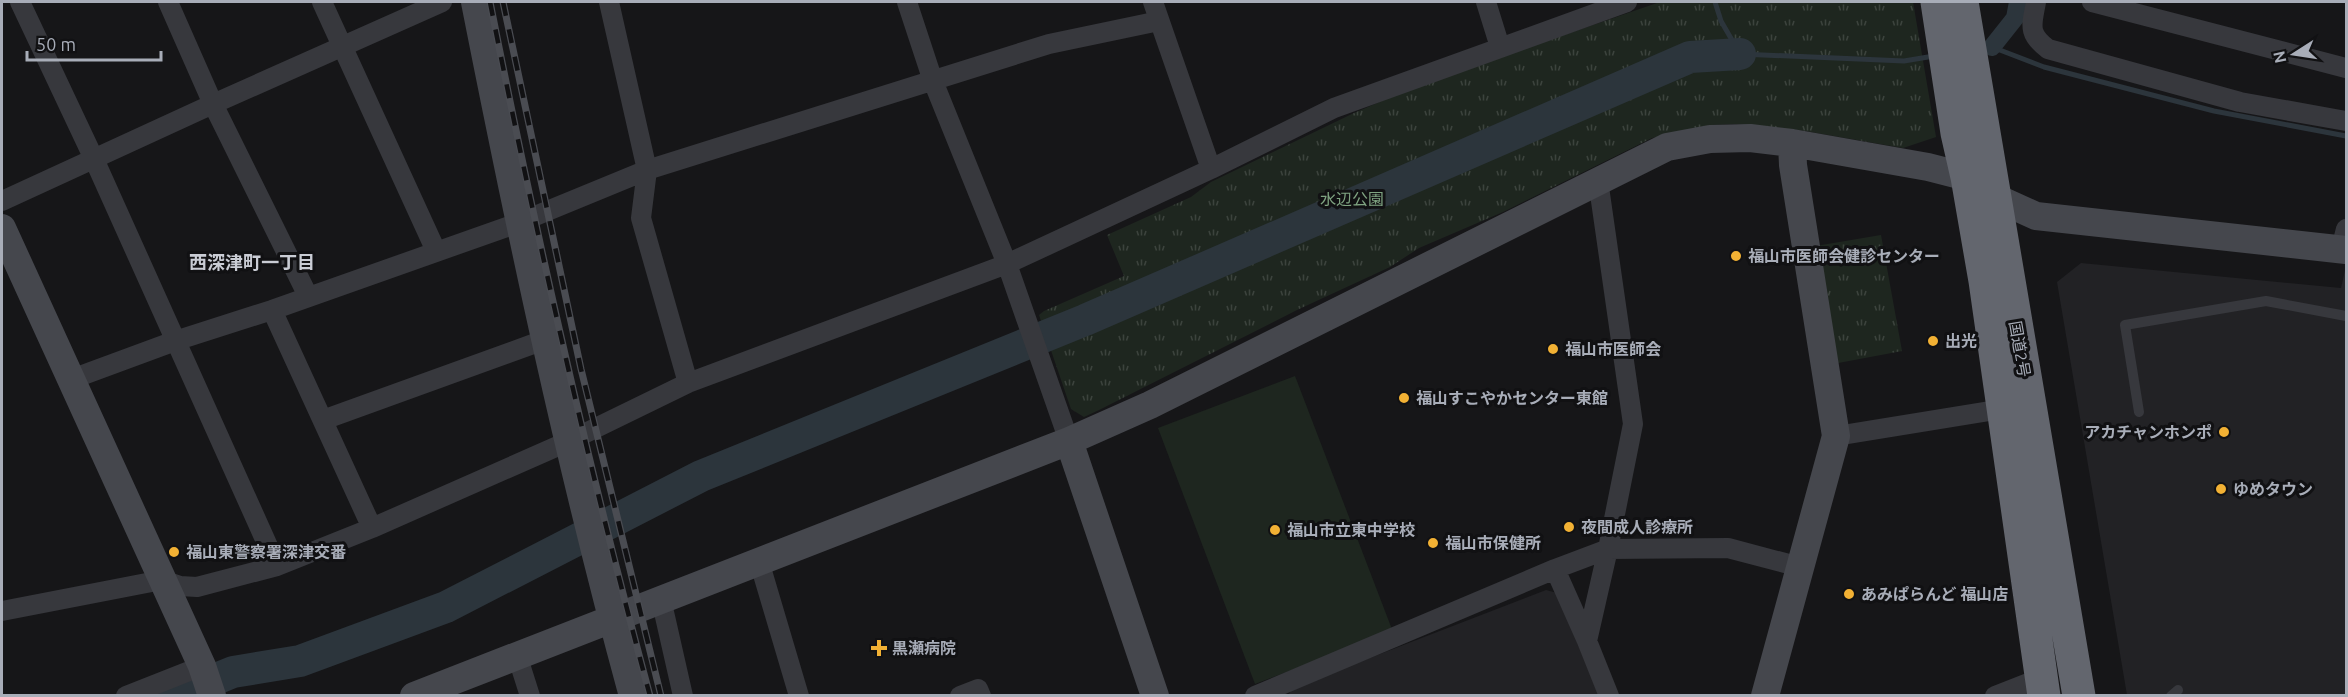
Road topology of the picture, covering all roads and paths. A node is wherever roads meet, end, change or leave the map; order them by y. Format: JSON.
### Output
{"nodes":[{"id":1,"x":20,"y":2,"type":"edge"},
{"id":2,"x":168,"y":2,"type":"edge"},
{"id":3,"x":322,"y":2,"type":"edge"},
{"id":4,"x":442,"y":2,"type":"edge"},
{"id":5,"x":475,"y":2,"type":"edge"},
{"id":6,"x":609,"y":2,"type":"edge"},
{"id":7,"x":907,"y":2,"type":"edge"},
{"id":8,"x":1153,"y":2,"type":"edge"},
{"id":9,"x":1486,"y":2,"type":"edge"},
{"id":10,"x":1628,"y":2,"type":"edge"},
{"id":11,"x":2036,"y":2,"type":"edge"},
{"id":12,"x":2092,"y":2,"type":"edge"},
{"id":13,"x":1951,"y":12,"type":"edge"},
{"id":14,"x":1159,"y":21,"type":"junction"},
{"id":15,"x":343,"y":46,"type":"junction"},
{"id":16,"x":1500,"y":46,"type":"junction"},
{"id":17,"x":2346,"y":68,"type":"edge"},
{"id":18,"x":933,"y":81,"type":"junction"},
{"id":19,"x":1963,"y":89,"type":"junction"},
{"id":20,"x":213,"y":104,"type":"junction"},
{"id":21,"x":2346,"y":121,"type":"edge"},
{"id":22,"x":1792,"y":143,"type":"junction"},
{"id":23,"x":94,"y":159,"type":"junction"},
{"id":24,"x":1211,"y":169,"type":"junction"},
{"id":25,"x":647,"y":170,"type":"junction"},
{"id":26,"x":1967,"y":177,"type":"junction"},
{"id":27,"x":1598,"y":180,"type":"junction"},
{"id":28,"x":1994,"y":197,"type":"junction"},
{"id":29,"x":2,"y":201,"type":"edge"},
{"id":30,"x":518,"y":223,"type":"junction"},
{"id":31,"x":2,"y":231,"type":"edge"},
{"id":32,"x":2345,"y":243,"type":"edge"},
{"id":33,"x":436,"y":251,"type":"junction"},
{"id":34,"x":1008,"y":264,"type":"junction"},
{"id":35,"x":308,"y":296,"type":"junction"},
{"id":36,"x":272,"y":310,"type":"junction"},
{"id":37,"x":2346,"y":316,"type":"edge"},
{"id":38,"x":544,"y":340,"type":"junction"},
{"id":39,"x":175,"y":341,"type":"junction"},
{"id":40,"x":72,"y":379,"type":"junction"},
{"id":41,"x":688,"y":384,"type":"junction"},
{"id":42,"x":2002,"y":409,"type":"junction"},
{"id":43,"x":2139,"y":412,"type":"dead end"},
{"id":44,"x":323,"y":420,"type":"junction"},
{"id":45,"x":1836,"y":436,"type":"junction"},
{"id":46,"x":1069,"y":441,"type":"junction"},
{"id":47,"x":567,"y":442,"type":"junction"},
{"id":48,"x":372,"y":528,"type":"junction"},
{"id":49,"x":1608,"y":549,"type":"junction"},
{"id":50,"x":759,"y":561,"type":"junction"},
{"id":51,"x":278,"y":567,"type":"junction"},
{"id":52,"x":1800,"y":567,"type":"junction"},
{"id":53,"x":1555,"y":569,"type":"junction"},
{"id":54,"x":162,"y":580,"type":"junction"},
{"id":55,"x":661,"y":599,"type":"junction"},
{"id":56,"x":2,"y":611,"type":"edge"},
{"id":57,"x":612,"y":619,"type":"junction"},
{"id":58,"x":1587,"y":641,"type":"junction"},
{"id":59,"x":517,"y":655,"type":"junction"},
{"id":60,"x":207,"y":682,"type":"edge"},
{"id":61,"x":2042,"y":687,"type":"edge"},
{"id":62,"x":1279,"y":692,"type":"edge"},
{"id":63,"x":126,"y":696,"type":"edge"},
{"id":64,"x":414,"y":696,"type":"edge"},
{"id":65,"x":530,"y":696,"type":"edge"},
{"id":66,"x":633,"y":696,"type":"edge"},
{"id":67,"x":683,"y":696,"type":"edge"},
{"id":68,"x":799,"y":696,"type":"edge"},
{"id":69,"x":960,"y":696,"type":"edge"},
{"id":70,"x":981,"y":696,"type":"edge"},
{"id":71,"x":1155,"y":696,"type":"edge"},
{"id":72,"x":1255,"y":696,"type":"edge"},
{"id":73,"x":1610,"y":696,"type":"edge"},
{"id":74,"x":1765,"y":696,"type":"edge"},
{"id":75,"x":1995,"y":696,"type":"edge"},
{"id":76,"x":2079,"y":696,"type":"edge"}],
"edges":[{"from":1,"to":23,"type":"street"},
{"from":2,"to":20,"type":"street"},
{"from":3,"to":15,"type":"street"},
{"from":4,"to":15,"type":"street"},
{"from":5,"to":30,"type":"street"},
{"from":6,"to":25,"type":"street"},
{"from":7,"to":18,"type":"street"},
{"from":8,"to":14,"type":"street"},
{"from":9,"to":16,"type":"street"},
{"from":10,"to":16,"type":"street"},
{"from":11,"to":21,"type":"street"},
{"from":12,"to":17,"type":"street"},
{"from":13,"to":19,"type":"highway","name":"国道2号"},
{"from":14,"to":18,"type":"street"},
{"from":14,"to":24,"type":"street"},
{"from":15,"to":20,"type":"street"},
{"from":15,"to":33,"type":"street"},
{"from":16,"to":24,"type":"street"},
{"from":18,"to":25,"type":"street"},
{"from":18,"to":34,"type":"street"},
{"from":19,"to":26,"type":"highway","name":"国道2号"},
{"from":19,"to":28,"type":"highway","name":"国道2号"},
{"from":20,"to":23,"type":"street"},
{"from":20,"to":35,"type":"street"},
{"from":22,"to":26,"type":"street"},
{"from":22,"to":27,"type":"street"},
{"from":22,"to":45,"type":"street"},
{"from":23,"to":29,"type":"street"},
{"from":23,"to":39,"type":"street"},
{"from":24,"to":34,"type":"street"},
{"from":25,"to":30,"type":"street"},
{"from":25,"to":41,"type":"street"},
{"from":26,"to":28,"type":"street"},
{"from":26,"to":42,"type":"highway","name":"国道2号"},
{"from":27,"to":46,"type":"street"},
{"from":27,"to":49,"type":"street"},
{"from":28,"to":32,"type":"street"},
{"from":28,"to":76,"type":"highway","name":"国道2号"},
{"from":30,"to":33,"type":"street"},
{"from":30,"to":38,"type":"street"},
{"from":31,"to":40,"type":"street"},
{"from":33,"to":35,"type":"street"},
{"from":34,"to":41,"type":"street"},
{"from":34,"to":46,"type":"street"},
{"from":35,"to":36,"type":"street"},
{"from":36,"to":39,"type":"street"},
{"from":36,"to":44,"type":"street"},
{"from":37,"to":43,"type":"lane"},
{"from":38,"to":44,"type":"street"},
{"from":38,"to":47,"type":"street"},
{"from":39,"to":40,"type":"street"},
{"from":39,"to":51,"type":"street"},
{"from":40,"to":54,"type":"street"},
{"from":41,"to":47,"type":"street"},
{"from":42,"to":45,"type":"street"},
{"from":42,"to":61,"type":"highway","name":"国道2号"},
{"from":44,"to":48,"type":"street"},
{"from":45,"to":52,"type":"street"},
{"from":46,"to":50,"type":"street"},
{"from":46,"to":71,"type":"street"},
{"from":47,"to":48,"type":"street"},
{"from":47,"to":57,"type":"street"},
{"from":48,"to":51,"type":"street"},
{"from":49,"to":52,"type":"street"},
{"from":49,"to":53,"type":"street"},
{"from":49,"to":58,"type":"street"},
{"from":50,"to":55,"type":"street"},
{"from":50,"to":68,"type":"street"},
{"from":51,"to":54,"type":"street"},
{"from":52,"to":74,"type":"street"},
{"from":53,"to":58,"type":"street"},
{"from":53,"to":62,"type":"street"},
{"from":54,"to":56,"type":"street"},
{"from":54,"to":60,"type":"street"},
{"from":55,"to":57,"type":"street"},
{"from":55,"to":67,"type":"street"},
{"from":57,"to":59,"type":"street"},
{"from":57,"to":66,"type":"street"},
{"from":58,"to":73,"type":"street"},
{"from":59,"to":64,"type":"street"},
{"from":59,"to":65,"type":"street"},
{"from":60,"to":63,"type":"street"},
{"from":61,"to":75,"type":"street"},
{"from":62,"to":72,"type":"street"},
{"from":69,"to":70,"type":"street"}]}
